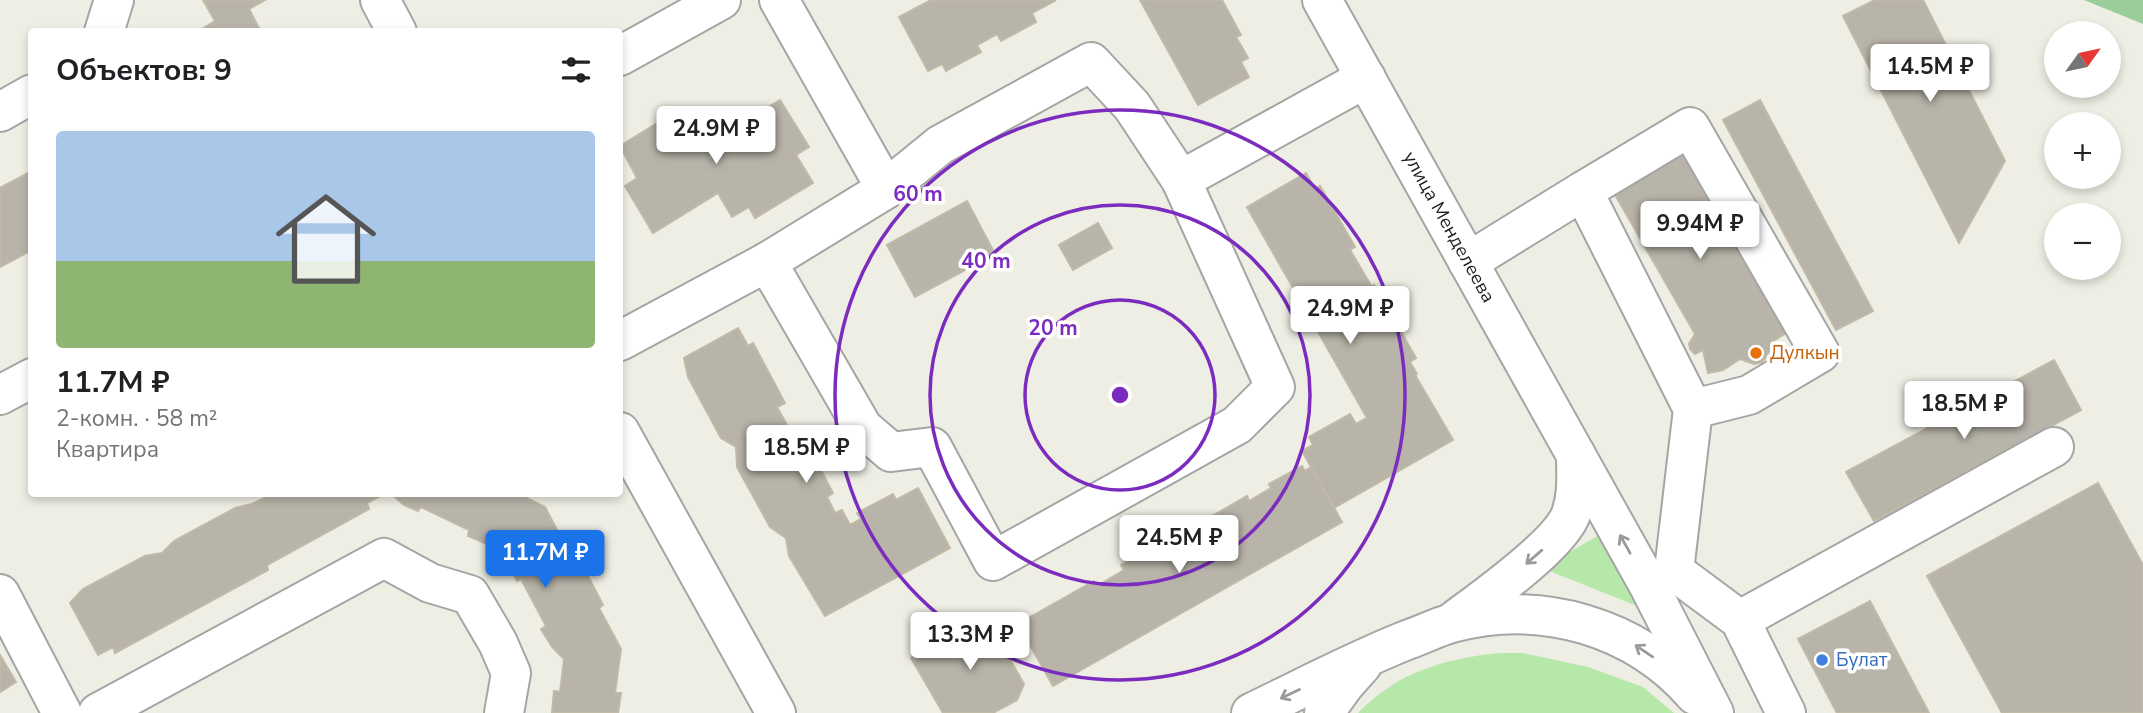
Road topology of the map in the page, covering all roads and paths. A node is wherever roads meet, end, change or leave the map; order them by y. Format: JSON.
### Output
{"nodes":[{"id":1,"x":114,"y":0,"type":"edge"},
{"id":2,"x":380,"y":0,"type":"edge"},
{"id":3,"x":722,"y":0,"type":"edge"},
{"id":4,"x":779,"y":0,"type":"edge"},
{"id":5,"x":1322,"y":0,"type":"edge"},
{"id":6,"x":105,"y":28,"type":"edge"},
{"id":7,"x":395,"y":28,"type":"edge"},
{"id":8,"x":623,"y":54,"type":"edge"},
{"id":9,"x":1366,"y":78,"type":"junction"},
{"id":10,"x":28,"y":96,"type":"edge"},
{"id":11,"x":0,"y":112,"type":"edge"},
{"id":12,"x":1181,"y":180,"type":"junction"},
{"id":13,"x":886,"y":189,"type":"junction"},
{"id":14,"x":1583,"y":191,"type":"junction"},
{"id":15,"x":767,"y":262,"type":"junction"},
{"id":16,"x":1468,"y":262,"type":"junction"},
{"id":17,"x":623,"y":339,"type":"edge"},
{"id":18,"x":28,"y":380,"type":"edge"},
{"id":19,"x":0,"y":395,"type":"edge"},
{"id":20,"x":1693,"y":409,"type":"junction"},
{"id":21,"x":623,"y":437,"type":"edge"},
{"id":22,"x":2054,"y":447,"type":"dead end"},
{"id":23,"x":1576,"y":455,"type":"junction"},
{"id":24,"x":1661,"y":579,"type":"junction"},
{"id":25,"x":0,"y":594,"type":"edge"},
{"id":26,"x":1740,"y":620,"type":"junction"},
{"id":27,"x":1451,"y":623,"type":"junction"},
{"id":28,"x":1373,"y":654,"type":"junction"},
{"id":29,"x":153,"y":701,"type":"edge"},
{"id":30,"x":62,"y":713,"type":"edge"},
{"id":31,"x":98,"y":713,"type":"edge"},
{"id":32,"x":504,"y":713,"type":"edge"},
{"id":33,"x":776,"y":713,"type":"edge"},
{"id":34,"x":1251,"y":713,"type":"edge"},
{"id":35,"x":1324,"y":713,"type":"edge"},
{"id":36,"x":1713,"y":713,"type":"edge"},
{"id":37,"x":1786,"y":713,"type":"edge"}],
"edges":[{"from":1,"to":6,"type":"street"},
{"from":2,"to":7,"type":"street"},
{"from":3,"to":8,"type":"street"},
{"from":4,"to":13,"type":"street"},
{"from":5,"to":9,"type":"street","name":"улица Менделеева"},
{"from":9,"to":12,"type":"street"},
{"from":9,"to":16,"type":"street","name":"улица Менделеева"},
{"from":10,"to":11,"type":"street"},
{"from":12,"to":13,"type":"street"},
{"from":12,"to":15,"type":"street"},
{"from":13,"to":15,"type":"street"},
{"from":14,"to":16,"type":"street"},
{"from":14,"to":20,"type":"street"},
{"from":14,"to":20,"type":"street"},
{"from":15,"to":17,"type":"street"},
{"from":16,"to":23,"type":"street","name":"улица Менделеева"},
{"from":18,"to":19,"type":"street"},
{"from":20,"to":24,"type":"street"},
{"from":21,"to":33,"type":"street"},
{"from":22,"to":26,"type":"street"},
{"from":24,"to":23,"type":"street","name":"улица Менделеева","one_way":true},
{"from":23,"to":27,"type":"street","one_way":true},
{"from":24,"to":26,"type":"street"},
{"from":24,"to":36,"type":"street","name":"улица Менделеева"},
{"from":25,"to":30,"type":"street"},
{"from":26,"to":37,"type":"street"},
{"from":27,"to":28,"type":"street"},
{"from":36,"to":27,"type":"street","one_way":true},
{"from":28,"to":34,"type":"street","one_way":true},
{"from":28,"to":35,"type":"street"},
{"from":29,"to":31,"type":"street"},
{"from":29,"to":32,"type":"street"}]}
